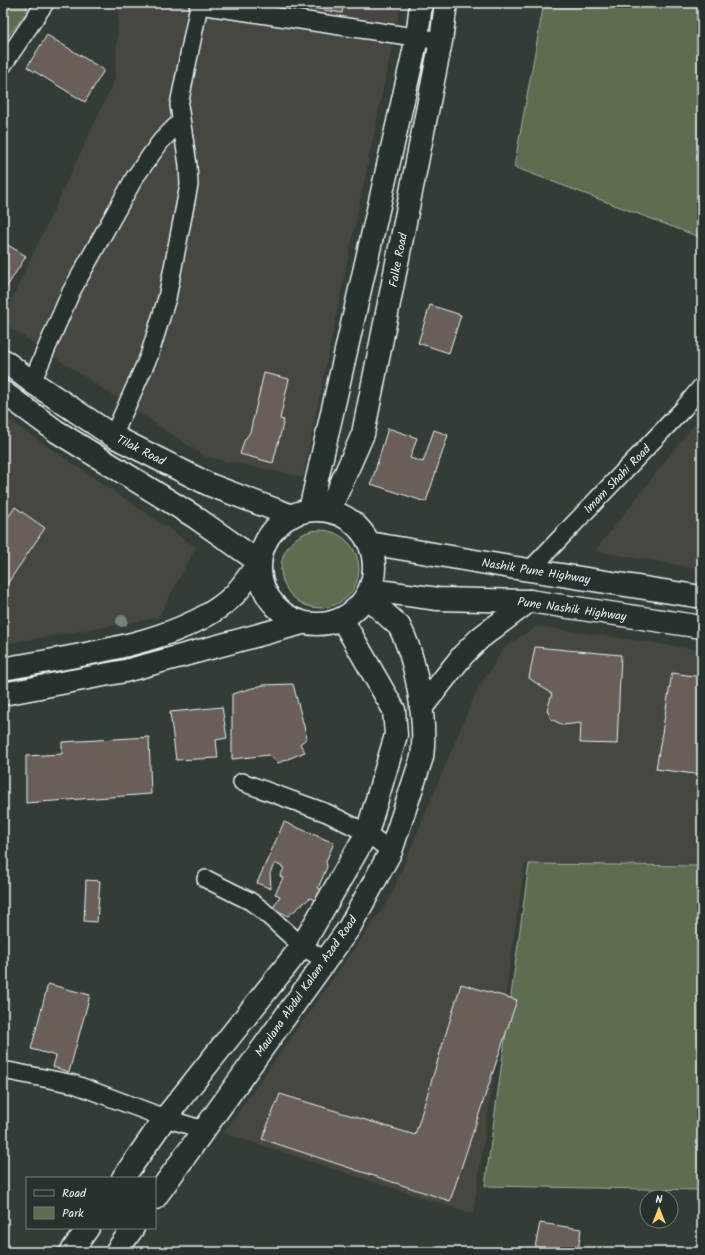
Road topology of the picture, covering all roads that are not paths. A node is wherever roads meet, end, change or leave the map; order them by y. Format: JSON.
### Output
{"nodes":[{"id":1,"x":45,"y":3,"type":"edge"},
{"id":2,"x":421,"y":3,"type":"edge"},
{"id":3,"x":446,"y":3,"type":"edge"},
{"id":4,"x":200,"y":4,"type":"edge"},
{"id":5,"x":417,"y":38,"type":"junction"},
{"id":6,"x":441,"y":41,"type":"junction"},
{"id":7,"x":3,"y":65,"type":"edge"},
{"id":8,"x":181,"y":121,"type":"junction"},
{"id":9,"x":3,"y":360,"type":"edge"},
{"id":10,"x":32,"y":382,"type":"junction"},
{"id":11,"x":702,"y":386,"type":"edge"},
{"id":12,"x":3,"y":392,"type":"edge"},
{"id":13,"x":113,"y":436,"type":"junction"},
{"id":14,"x":310,"y":512,"type":"junction"},
{"id":15,"x":369,"y":543,"type":"junction"},
{"id":16,"x":259,"y":562,"type":"junction"},
{"id":17,"x":530,"y":570,"type":"junction"},
{"id":18,"x":369,"y":594,"type":"junction"},
{"id":19,"x":702,"y":597,"type":"edge"},
{"id":20,"x":529,"y":601,"type":"junction"},
{"id":21,"x":342,"y":619,"type":"junction"},
{"id":22,"x":303,"y":623,"type":"junction"},
{"id":23,"x":702,"y":627,"type":"edge"},
{"id":24,"x":3,"y":669,"type":"edge"},
{"id":25,"x":3,"y":694,"type":"edge"},
{"id":26,"x":421,"y":708,"type":"junction"},
{"id":27,"x":242,"y":782,"type":"dead end"},
{"id":28,"x":366,"y":833,"type":"junction"},
{"id":29,"x":391,"y":851,"type":"junction"},
{"id":30,"x":206,"y":879,"type":"dead end"},
{"id":31,"x":302,"y":946,"type":"junction"},
{"id":32,"x":326,"y":960,"type":"junction"},
{"id":33,"x":3,"y":1070,"type":"edge"},
{"id":34,"x":166,"y":1118,"type":"junction"},
{"id":35,"x":204,"y":1130,"type":"junction"},
{"id":36,"x":124,"y":1177,"type":"edge"},
{"id":37,"x":156,"y":1197,"type":"edge"},
{"id":38,"x":87,"y":1229,"type":"edge"},
{"id":39,"x":132,"y":1229,"type":"edge"},
{"id":40,"x":71,"y":1252,"type":"edge"},
{"id":41,"x":116,"y":1252,"type":"edge"}],
"edges":[{"from":1,"to":7,"type":"street"},
{"from":2,"to":5,"type":"main road"},
{"from":3,"to":6,"type":"main road","name":"Falke Road"},
{"from":4,"to":5,"type":"street"},
{"from":4,"to":8,"type":"street"},
{"from":5,"to":6,"type":"street"},
{"from":5,"to":14,"type":"main road"},
{"from":6,"to":14,"type":"main road","name":"Falke Road"},
{"from":8,"to":10,"type":"street"},
{"from":8,"to":13,"type":"street"},
{"from":9,"to":10,"type":"main road","name":"Tilak Road"},
{"from":10,"to":13,"type":"main road","name":"Tilak Road"},
{"from":11,"to":17,"type":"street","name":"Imam Shahi Road"},
{"from":12,"to":16,"type":"main road"},
{"from":13,"to":14,"type":"main road","name":"Tilak Road"},
{"from":14,"to":15,"type":"main road"},
{"from":14,"to":16,"type":"main road"},
{"from":15,"to":17,"type":"main road","name":"Nashik Pune Highway"},
{"from":15,"to":18,"type":"main road"},
{"from":16,"to":22,"type":"main road"},
{"from":16,"to":24,"type":"main road"},
{"from":17,"to":19,"type":"main road","name":"Nashik Pune Highway"},
{"from":18,"to":20,"type":"main road","name":"Pune Nashik Highway"},
{"from":18,"to":21,"type":"main road"},
{"from":18,"to":26,"type":"main road","name":"Maulana Abdul Kalam Azad Road"},
{"from":20,"to":23,"type":"main road","name":"Pune Nashik Highway"},
{"from":20,"to":26,"type":"main road"},
{"from":21,"to":22,"type":"main road"},
{"from":21,"to":28,"type":"main road"},
{"from":22,"to":25,"type":"main road"},
{"from":26,"to":29,"type":"main road","name":"Maulana Abdul Kalam Azad Road"},
{"from":27,"to":28,"type":"street"},
{"from":28,"to":29,"type":"street"},
{"from":28,"to":31,"type":"main road"},
{"from":29,"to":32,"type":"main road","name":"Maulana Abdul Kalam Azad Road"},
{"from":30,"to":31,"type":"street"},
{"from":31,"to":32,"type":"street"},
{"from":31,"to":34,"type":"main road"},
{"from":32,"to":35,"type":"main road","name":"Maulana Abdul Kalam Azad Road"},
{"from":33,"to":34,"type":"street"},
{"from":34,"to":35,"type":"street"},
{"from":34,"to":36,"type":"main road"},
{"from":35,"to":37,"type":"main road","name":"Maulana Abdul Kalam Azad Road"},
{"from":38,"to":40,"type":"main road"},
{"from":39,"to":41,"type":"main road"}]}
